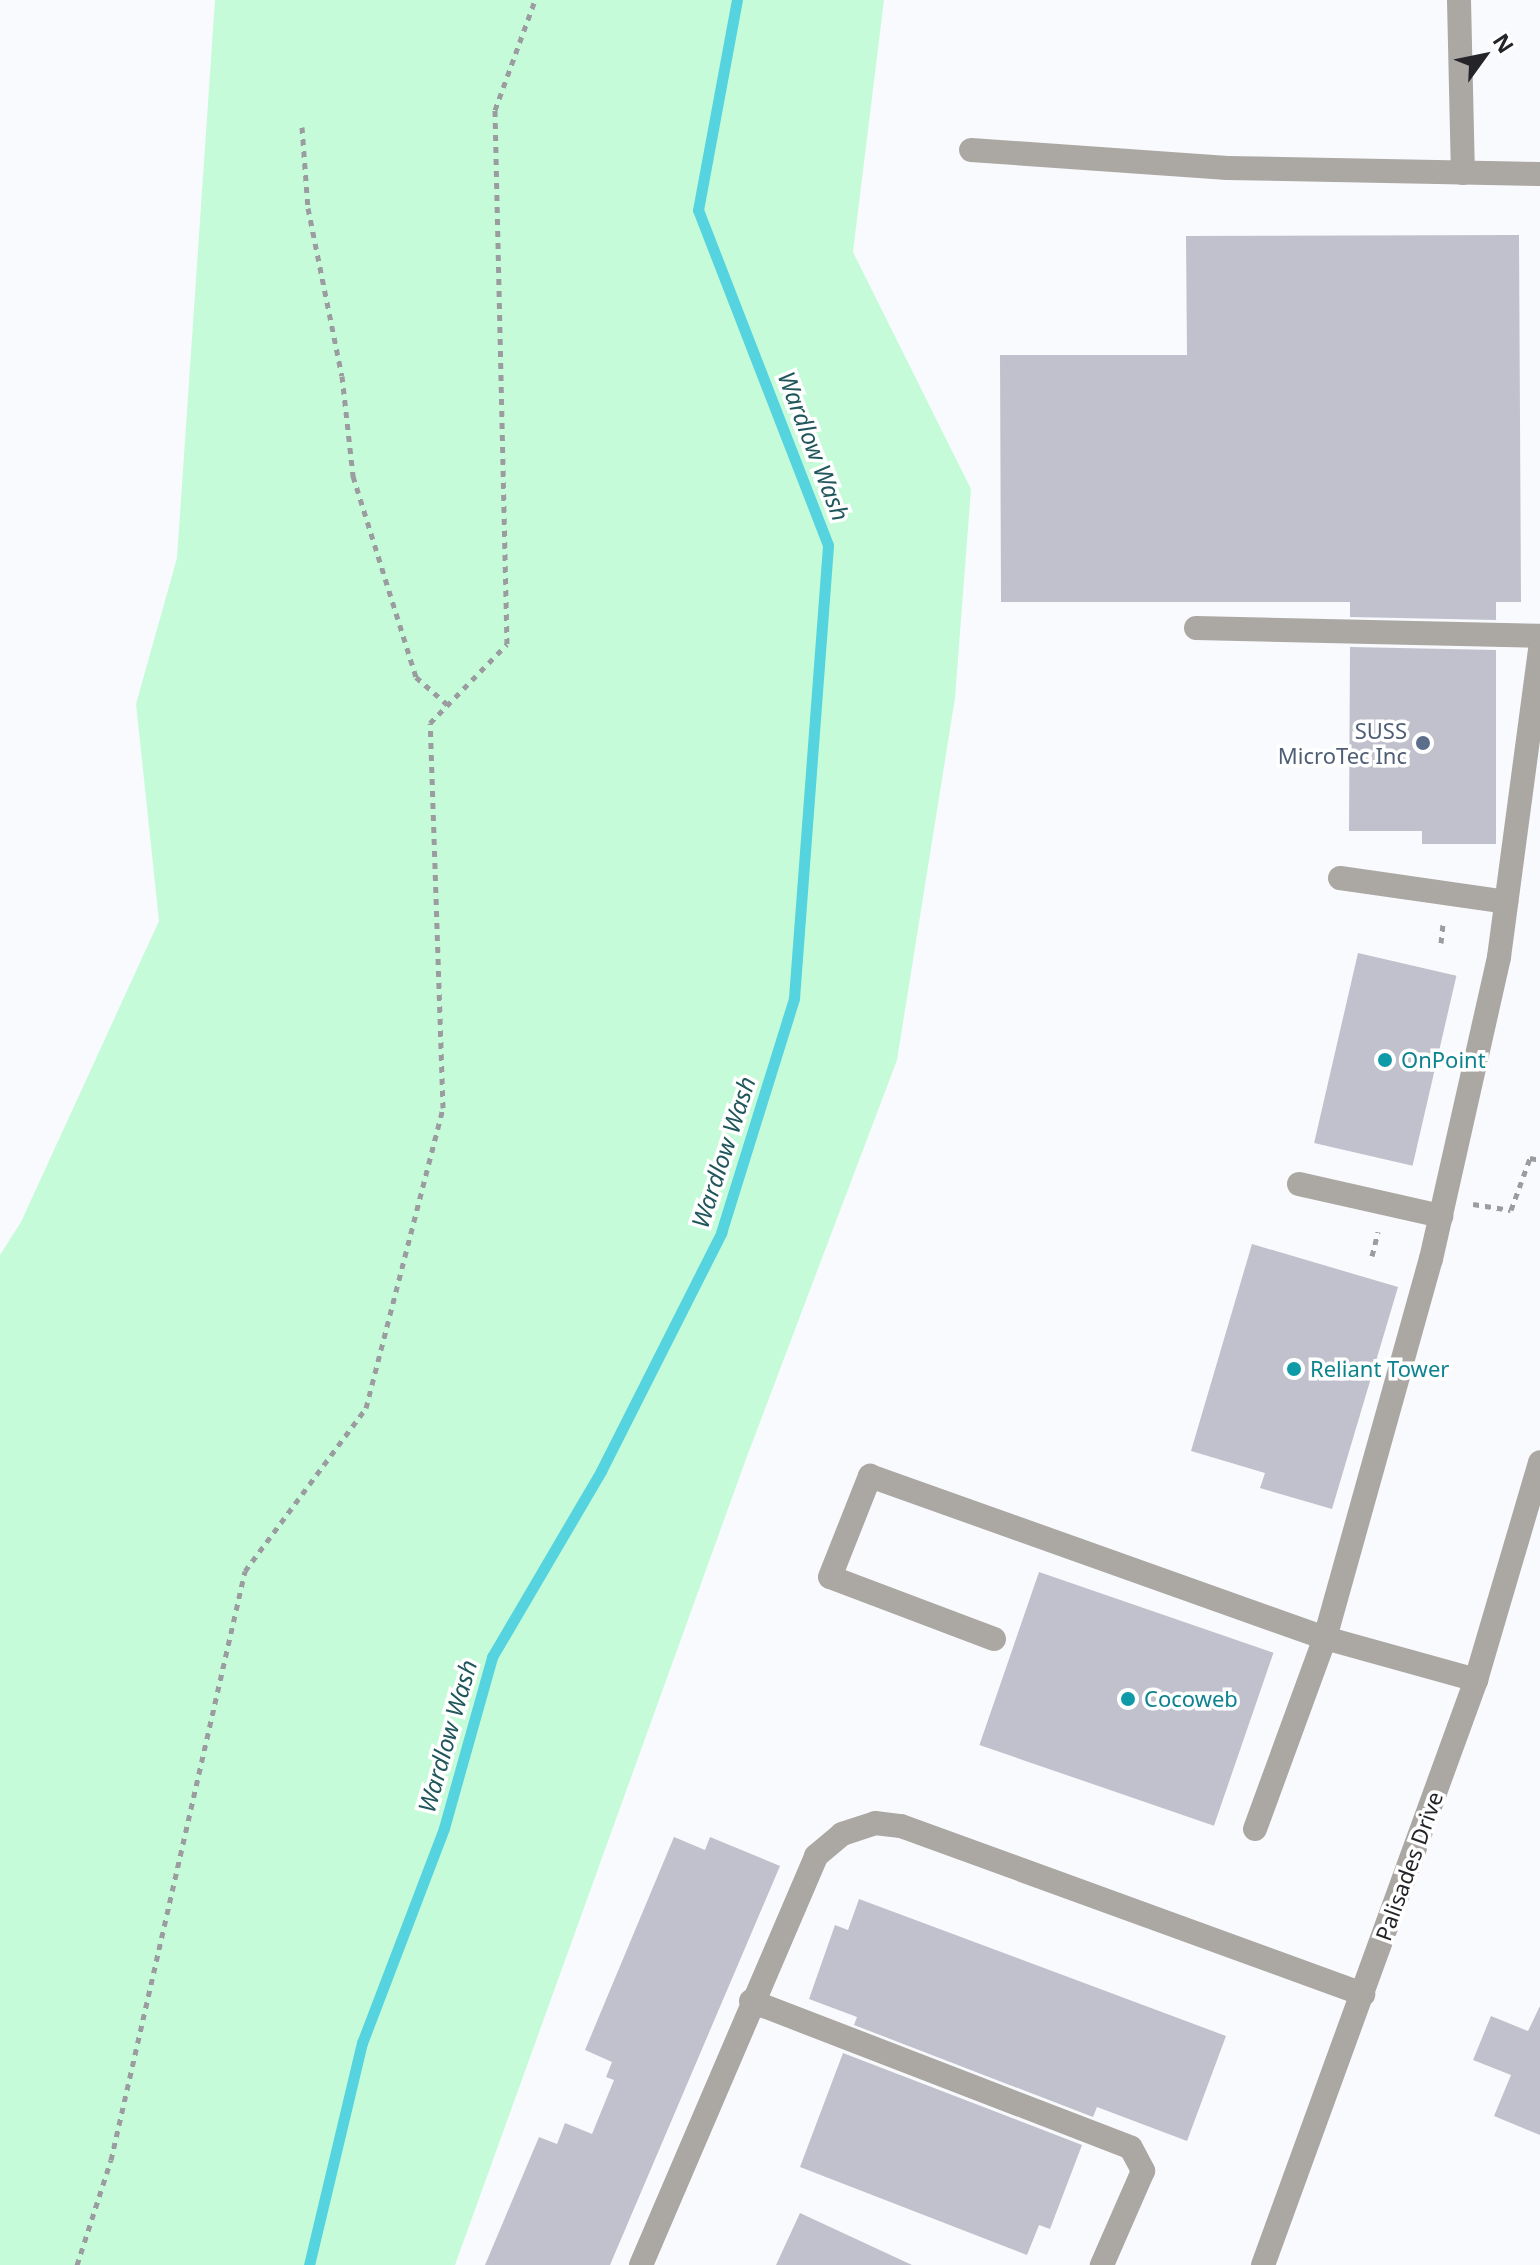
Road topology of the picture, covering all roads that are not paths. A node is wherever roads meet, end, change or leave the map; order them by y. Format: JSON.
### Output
{"nodes":[{"id":1,"x":1459,"y":0,"type":"edge"},
{"id":2,"x":971,"y":150,"type":"dead end"},
{"id":3,"x":1463,"y":173,"type":"junction"},
{"id":4,"x":1540,"y":174,"type":"edge"},
{"id":5,"x":1196,"y":628,"type":"dead end"},
{"id":6,"x":1540,"y":636,"type":"edge"},
{"id":7,"x":1540,"y":651,"type":"edge"},
{"id":8,"x":1340,"y":878,"type":"dead end"},
{"id":9,"x":1506,"y":902,"type":"junction"},
{"id":10,"x":1299,"y":1184,"type":"dead end"},
{"id":11,"x":1441,"y":1216,"type":"junction"},
{"id":12,"x":1540,"y":1462,"type":"edge"},
{"id":13,"x":1325,"y":1638,"type":"junction"},
{"id":14,"x":994,"y":1639,"type":"dead end"},
{"id":15,"x":1476,"y":1680,"type":"junction"},
{"id":16,"x":1255,"y":1829,"type":"dead end"},
{"id":17,"x":1363,"y":1994,"type":"junction"},
{"id":18,"x":751,"y":2001,"type":"junction"},
{"id":19,"x":641,"y":2265,"type":"edge"},
{"id":20,"x":1102,"y":2265,"type":"edge"},
{"id":21,"x":1263,"y":2265,"type":"edge"}],
"edges":[{"from":1,"to":3,"type":"street"},
{"from":2,"to":3,"type":"street"},
{"from":3,"to":4,"type":"street"},
{"from":5,"to":6,"type":"street"},
{"from":7,"to":9,"type":"street"},
{"from":8,"to":9,"type":"street"},
{"from":9,"to":11,"type":"street"},
{"from":10,"to":11,"type":"street"},
{"from":11,"to":13,"type":"street"},
{"from":12,"to":15,"type":"street","name":"Palisades Drive"},
{"from":13,"to":14,"type":"street"},
{"from":13,"to":15,"type":"street"},
{"from":13,"to":16,"type":"street"},
{"from":15,"to":17,"type":"street","name":"Palisades Drive"},
{"from":17,"to":18,"type":"street"},
{"from":17,"to":21,"type":"street","name":"Palisades Drive"},
{"from":18,"to":19,"type":"street"},
{"from":18,"to":20,"type":"street"}]}
